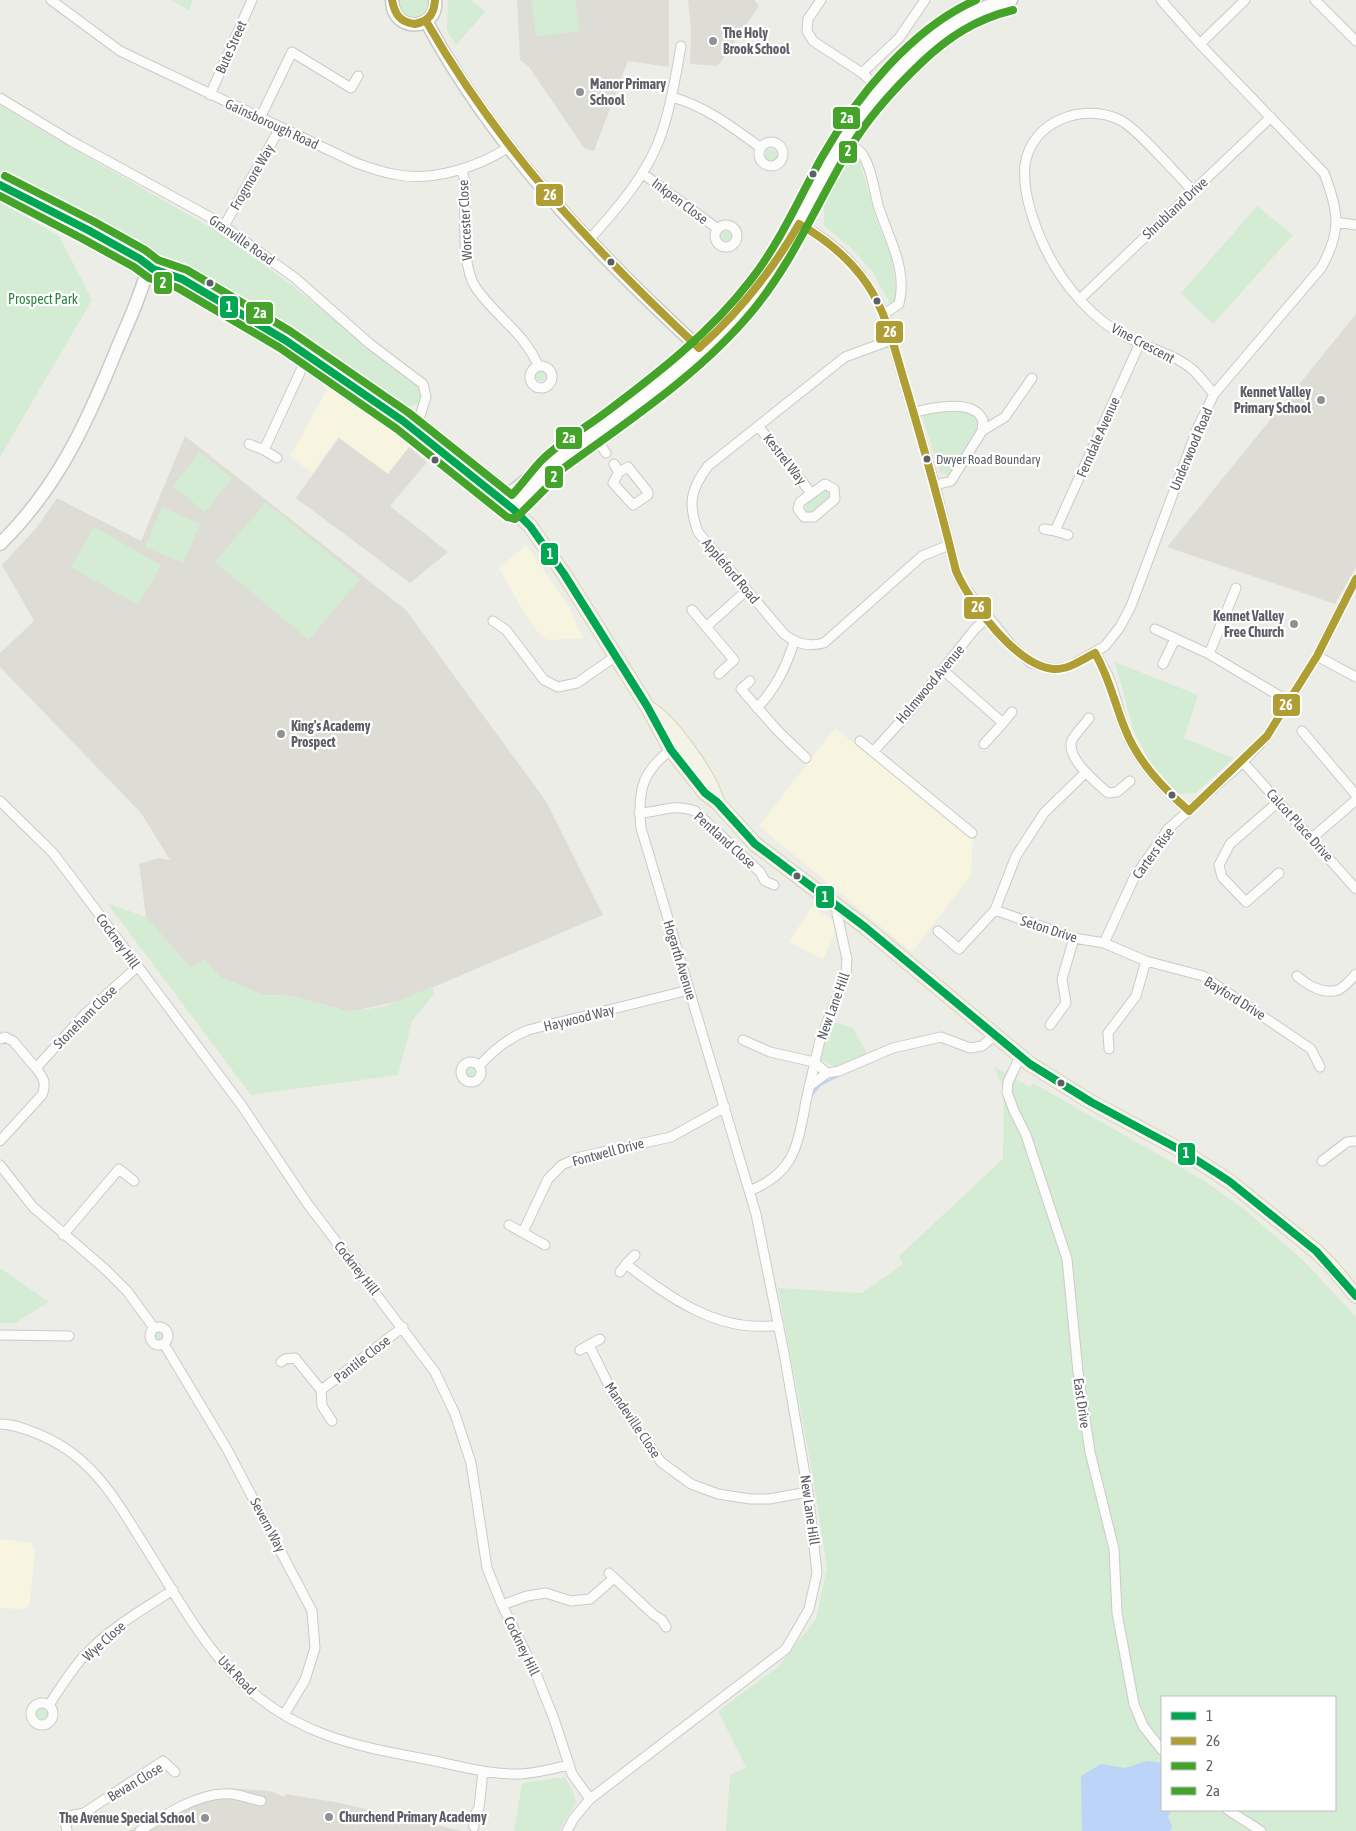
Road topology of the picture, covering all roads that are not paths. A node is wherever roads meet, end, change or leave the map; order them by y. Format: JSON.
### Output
{"nodes":[{"id":1,"x":52,"y":0,"type":"edge"},
{"id":2,"x":252,"y":0,"type":"edge"},
{"id":3,"x":392,"y":0,"type":"edge"},
{"id":4,"x":435,"y":0,"type":"edge"},
{"id":5,"x":821,"y":0,"type":"edge"},
{"id":6,"x":925,"y":0,"type":"edge"},
{"id":7,"x":1011,"y":0,"type":"edge"},
{"id":8,"x":1161,"y":0,"type":"edge"},
{"id":9,"x":1245,"y":0,"type":"edge"},
{"id":10,"x":1315,"y":0,"type":"edge"},
{"id":11,"x":426,"y":21,"type":"junction"},
{"id":12,"x":1356,"y":40,"type":"edge"},
{"id":13,"x":1200,"y":44,"type":"junction"},
{"id":14,"x":681,"y":46,"type":"dead end"},
{"id":15,"x":862,"y":73,"type":"junction"},
{"id":16,"x":358,"y":76,"type":"dead end"},
{"id":17,"x":881,"y":90,"type":"junction"},
{"id":18,"x":210,"y":95,"type":"junction"},
{"id":19,"x":672,"y":97,"type":"junction"},
{"id":20,"x":0,"y":98,"type":"edge"},
{"id":21,"x":1271,"y":117,"type":"junction"},
{"id":22,"x":260,"y":118,"type":"junction"},
{"id":23,"x":280,"y":128,"type":"junction"},
{"id":24,"x":843,"y":141,"type":"junction"},
{"id":25,"x":509,"y":147,"type":"junction"},
{"id":26,"x":761,"y":148,"type":"dead end"},
{"id":27,"x":462,"y":170,"type":"junction"},
{"id":28,"x":642,"y":173,"type":"junction"},
{"id":29,"x":0,"y":185,"type":"edge"},
{"id":30,"x":1193,"y":191,"type":"junction"},
{"id":31,"x":1336,"y":222,"type":"junction"},
{"id":32,"x":799,"y":224,"type":"junction"},
{"id":33,"x":1356,"y":225,"type":"edge"},
{"id":34,"x":224,"y":226,"type":"junction"},
{"id":35,"x":718,"y":229,"type":"dead end"},
{"id":36,"x":588,"y":241,"type":"junction"},
{"id":37,"x":153,"y":270,"type":"junction"},
{"id":38,"x":1080,"y":299,"type":"junction"},
{"id":39,"x":884,"y":314,"type":"junction"},
{"id":40,"x":891,"y":340,"type":"junction"},
{"id":41,"x":1140,"y":343,"type":"junction"},
{"id":42,"x":699,"y":348,"type":"junction"},
{"id":43,"x":308,"y":355,"type":"junction"},
{"id":44,"x":538,"y":366,"type":"dead end"},
{"id":45,"x":1032,"y":378,"type":"dead end"},
{"id":46,"x":1214,"y":394,"type":"junction"},
{"id":47,"x":913,"y":413,"type":"junction"},
{"id":48,"x":418,"y":425,"type":"junction"},
{"id":49,"x":758,"y":426,"type":"junction"},
{"id":50,"x":982,"y":431,"type":"junction"},
{"id":51,"x":592,"y":434,"type":"junction"},
{"id":52,"x":249,"y":444,"type":"dead end"},
{"id":53,"x":264,"y":450,"type":"junction"},
{"id":54,"x":606,"y":453,"type":"dead end"},
{"id":55,"x":277,"y":458,"type":"dead end"},
{"id":56,"x":935,"y":486,"type":"junction"},
{"id":57,"x":811,"y":493,"type":"dead end"},
{"id":58,"x":508,"y":505,"type":"junction"},
{"id":59,"x":1044,"y":529,"type":"dead end"},
{"id":60,"x":1055,"y":531,"type":"junction"},
{"id":61,"x":1068,"y":535,"type":"dead end"},
{"id":62,"x":0,"y":544,"type":"edge"},
{"id":63,"x":949,"y":545,"type":"junction"},
{"id":64,"x":1355,"y":585,"type":"edge"},
{"id":65,"x":1236,"y":588,"type":"dead end"},
{"id":66,"x":747,"y":590,"type":"junction"},
{"id":67,"x":692,"y":610,"type":"dead end"},
{"id":68,"x":988,"y":617,"type":"junction"},
{"id":69,"x":493,"y":621,"type":"dead end"},
{"id":70,"x":706,"y":627,"type":"junction"},
{"id":71,"x":1155,"y":629,"type":"dead end"},
{"id":72,"x":1175,"y":639,"type":"junction"},
{"id":73,"x":794,"y":642,"type":"junction"},
{"id":74,"x":1095,"y":653,"type":"junction"},
{"id":75,"x":1209,"y":654,"type":"junction"},
{"id":76,"x":616,"y":656,"type":"junction"},
{"id":77,"x":1317,"y":656,"type":"junction"},
{"id":78,"x":1163,"y":664,"type":"dead end"},
{"id":79,"x":943,"y":670,"type":"junction"},
{"id":80,"x":719,"y":674,"type":"dead end"},
{"id":81,"x":1356,"y":677,"type":"edge"},
{"id":82,"x":750,"y":681,"type":"dead end"},
{"id":83,"x":1288,"y":701,"type":"junction"},
{"id":84,"x":757,"y":708,"type":"junction"},
{"id":85,"x":1012,"y":712,"type":"dead end"},
{"id":86,"x":1088,"y":718,"type":"dead end"},
{"id":87,"x":1003,"y":723,"type":"junction"},
{"id":88,"x":1302,"y":731,"type":"dead end"},
{"id":89,"x":860,"y":741,"type":"dead end"},
{"id":90,"x":984,"y":744,"type":"dead end"},
{"id":91,"x":676,"y":746,"type":"junction"},
{"id":92,"x":872,"y":752,"type":"junction"},
{"id":93,"x":806,"y":758,"type":"dead end"},
{"id":94,"x":1243,"y":762,"type":"junction"},
{"id":95,"x":1085,"y":773,"type":"junction"},
{"id":96,"x":1130,"y":781,"type":"dead end"},
{"id":97,"x":1356,"y":795,"type":"edge"},
{"id":98,"x":1356,"y":800,"type":"edge"},
{"id":99,"x":0,"y":801,"type":"edge"},
{"id":100,"x":1279,"y":802,"type":"junction"},
{"id":101,"x":1189,"y":811,"type":"junction"},
{"id":102,"x":639,"y":813,"type":"junction"},
{"id":103,"x":972,"y":833,"type":"dead end"},
{"id":104,"x":1312,"y":838,"type":"junction"},
{"id":105,"x":1279,"y":873,"type":"dead end"},
{"id":106,"x":774,"y":885,"type":"dead end"},
{"id":107,"x":1356,"y":889,"type":"edge"},
{"id":108,"x":838,"y":907,"type":"junction"},
{"id":109,"x":995,"y":910,"type":"junction"},
{"id":110,"x":938,"y":931,"type":"dead end"},
{"id":111,"x":1074,"y":938,"type":"junction"},
{"id":112,"x":1104,"y":943,"type":"junction"},
{"id":113,"x":1146,"y":961,"type":"junction"},
{"id":114,"x":137,"y":967,"type":"junction"},
{"id":115,"x":1356,"y":974,"type":"edge"},
{"id":116,"x":1297,"y":976,"type":"dead end"},
{"id":117,"x":689,"y":990,"type":"junction"},
{"id":118,"x":1050,"y":1025,"type":"dead end"},
{"id":119,"x":994,"y":1036,"type":"junction"},
{"id":120,"x":0,"y":1039,"type":"edge"},
{"id":121,"x":743,"y":1040,"type":"dead end"},
{"id":122,"x":1109,"y":1049,"type":"dead end"},
{"id":123,"x":1020,"y":1057,"type":"junction"},
{"id":124,"x":814,"y":1062,"type":"junction"},
{"id":125,"x":479,"y":1066,"type":"dead end"},
{"id":126,"x":1320,"y":1067,"type":"dead end"},
{"id":127,"x":36,"y":1068,"type":"junction"},
{"id":128,"x":827,"y":1073,"type":"junction"},
{"id":129,"x":810,"y":1085,"type":"junction"},
{"id":130,"x":725,"y":1107,"type":"junction"},
{"id":131,"x":0,"y":1141,"type":"edge"},
{"id":132,"x":1356,"y":1141,"type":"edge"},
{"id":133,"x":1322,"y":1161,"type":"dead end"},
{"id":134,"x":0,"y":1165,"type":"edge"},
{"id":135,"x":134,"y":1181,"type":"dead end"},
{"id":136,"x":749,"y":1191,"type":"junction"},
{"id":137,"x":510,"y":1225,"type":"dead end"},
{"id":138,"x":523,"y":1232,"type":"junction"},
{"id":139,"x":63,"y":1235,"type":"junction"},
{"id":140,"x":545,"y":1245,"type":"dead end"},
{"id":141,"x":635,"y":1255,"type":"dead end"},
{"id":142,"x":626,"y":1264,"type":"junction"},
{"id":143,"x":1332,"y":1267,"type":"junction"},
{"id":144,"x":620,"y":1272,"type":"dead end"},
{"id":145,"x":1356,"y":1283,"type":"edge"},
{"id":146,"x":1356,"y":1296,"type":"edge"},
{"id":147,"x":779,"y":1326,"type":"junction"},
{"id":148,"x":403,"y":1327,"type":"junction"},
{"id":149,"x":0,"y":1334,"type":"edge"},
{"id":150,"x":69,"y":1336,"type":"dead end"},
{"id":151,"x":600,"y":1339,"type":"dead end"},
{"id":152,"x":589,"y":1345,"type":"junction"},
{"id":153,"x":580,"y":1350,"type":"dead end"},
{"id":154,"x":281,"y":1362,"type":"dead end"},
{"id":155,"x":321,"y":1390,"type":"junction"},
{"id":156,"x":332,"y":1421,"type":"dead end"},
{"id":157,"x":0,"y":1424,"type":"edge"},
{"id":158,"x":808,"y":1492,"type":"junction"},
{"id":159,"x":173,"y":1590,"type":"junction"},
{"id":160,"x":502,"y":1605,"type":"junction"},
{"id":161,"x":666,"y":1627,"type":"dead end"},
{"id":162,"x":49,"y":1705,"type":"dead end"},
{"id":163,"x":284,"y":1715,"type":"junction"},
{"id":164,"x":1161,"y":1749,"type":"edge"},
{"id":165,"x":568,"y":1765,"type":"junction"},
{"id":166,"x":483,"y":1771,"type":"junction"},
{"id":167,"x":176,"y":1772,"type":"dead end"},
{"id":168,"x":590,"y":1799,"type":"junction"},
{"id":169,"x":261,"y":1802,"type":"dead end"},
{"id":170,"x":1230,"y":1811,"type":"edge"},
{"id":171,"x":474,"y":1827,"type":"dead end"},
{"id":172,"x":67,"y":1831,"type":"edge"},
{"id":173,"x":140,"y":1831,"type":"edge"},
{"id":174,"x":567,"y":1831,"type":"edge"},
{"id":175,"x":1261,"y":1831,"type":"edge"}],
"edges":[{"from":1,"to":18,"type":"street","name":"Gainsborough Road"},
{"from":2,"to":18,"type":"street","name":"Bute Street"},
{"from":3,"to":11,"type":"street"},
{"from":4,"to":11,"type":"street"},
{"from":5,"to":15,"type":"street"},
{"from":6,"to":15,"type":"street"},
{"from":7,"to":17,"type":"street"},
{"from":8,"to":13,"type":"street","name":"Underwood Road"},
{"from":9,"to":13,"type":"street"},
{"from":10,"to":12,"type":"street"},
{"from":11,"to":25,"type":"street"},
{"from":13,"to":21,"type":"street","name":"Underwood Road"},
{"from":14,"to":19,"type":"street"},
{"from":15,"to":17,"type":"street"},
{"from":16,"to":22,"type":"street"},
{"from":17,"to":24,"type":"street"},
{"from":18,"to":22,"type":"street","name":"Gainsborough Road"},
{"from":19,"to":26,"type":"street"},
{"from":19,"to":28,"type":"street"},
{"from":20,"to":34,"type":"street","name":"Granville Road"},
{"from":21,"to":30,"type":"street","name":"Shrubland Drive"},
{"from":21,"to":31,"type":"street","name":"Underwood Road"},
{"from":22,"to":23,"type":"street","name":"Gainsborough Road"},
{"from":23,"to":27,"type":"street","name":"Gainsborough Road"},
{"from":23,"to":34,"type":"street","name":"Frogmore Way"},
{"from":24,"to":32,"type":"street"},
{"from":24,"to":39,"type":"street"},
{"from":25,"to":27,"type":"street","name":"Gainsborough Road"},
{"from":25,"to":36,"type":"street"},
{"from":27,"to":44,"type":"street","name":"Worcester Close"},
{"from":28,"to":35,"type":"street","name":"Inkpen Close"},
{"from":28,"to":36,"type":"street"},
{"from":29,"to":37,"type":"main road"},
{"from":30,"to":38,"type":"street","name":"Shrubland Drive"},
{"from":30,"to":38,"type":"street","name":"Vine Crescent"},
{"from":31,"to":33,"type":"street"},
{"from":31,"to":46,"type":"street","name":"Underwood Road"},
{"from":32,"to":39,"type":"street","name":"Underwood Road"},
{"from":32,"to":42,"type":"street"},
{"from":34,"to":48,"type":"street","name":"Granville Road"},
{"from":36,"to":42,"type":"street"},
{"from":37,"to":43,"type":"main road"},
{"from":37,"to":62,"type":"street"},
{"from":38,"to":41,"type":"street","name":"Vine Crescent"},
{"from":39,"to":40,"type":"street","name":"Underwood Road"},
{"from":40,"to":47,"type":"street","name":"Underwood Road"},
{"from":40,"to":49,"type":"street","name":"Appleford Road"},
{"from":41,"to":46,"type":"street","name":"Vine Crescent"},
{"from":41,"to":60,"type":"street","name":"Ferndale Avenue"},
{"from":42,"to":51,"type":"street"},
{"from":43,"to":48,"type":"main road"},
{"from":43,"to":53,"type":"street"},
{"from":45,"to":50,"type":"street"},
{"from":46,"to":74,"type":"street","name":"Underwood Road"},
{"from":47,"to":50,"type":"street"},
{"from":47,"to":56,"type":"street","name":"Underwood Road"},
{"from":48,"to":58,"type":"main road"},
{"from":49,"to":57,"type":"street","name":"Kestrel Way"},
{"from":49,"to":66,"type":"street","name":"Appleford Road"},
{"from":50,"to":56,"type":"street"},
{"from":51,"to":54,"type":"street"},
{"from":51,"to":58,"type":"street"},
{"from":52,"to":53,"type":"street"},
{"from":53,"to":55,"type":"street"},
{"from":56,"to":63,"type":"street","name":"Underwood Road"},
{"from":58,"to":76,"type":"main road"},
{"from":59,"to":60,"type":"street"},
{"from":60,"to":61,"type":"street"},
{"from":63,"to":68,"type":"street","name":"Underwood Road"},
{"from":63,"to":73,"type":"street"},
{"from":64,"to":77,"type":"street","name":"Carters Rise"},
{"from":65,"to":75,"type":"street"},
{"from":66,"to":70,"type":"street"},
{"from":66,"to":73,"type":"street","name":"Appleford Road"},
{"from":67,"to":70,"type":"street"},
{"from":68,"to":74,"type":"street","name":"Underwood Road"},
{"from":68,"to":79,"type":"street","name":"Holmwood Avenue"},
{"from":69,"to":76,"type":"street"},
{"from":70,"to":80,"type":"street"},
{"from":71,"to":72,"type":"street"},
{"from":72,"to":75,"type":"street"},
{"from":72,"to":78,"type":"street"},
{"from":73,"to":84,"type":"street"},
{"from":74,"to":101,"type":"street"},
{"from":75,"to":83,"type":"street"},
{"from":76,"to":91,"type":"main road"},
{"from":77,"to":81,"type":"street"},
{"from":77,"to":83,"type":"street","name":"Carters Rise"},
{"from":79,"to":87,"type":"street"},
{"from":79,"to":92,"type":"street","name":"Holmwood Avenue"},
{"from":82,"to":84,"type":"street"},
{"from":83,"to":94,"type":"street","name":"Carters Rise"},
{"from":84,"to":93,"type":"street"},
{"from":85,"to":87,"type":"street"},
{"from":86,"to":95,"type":"street"},
{"from":87,"to":90,"type":"street"},
{"from":88,"to":97,"type":"street"},
{"from":89,"to":92,"type":"street"},
{"from":91,"to":102,"type":"street","name":"Hogarth Avenue"},
{"from":91,"to":108,"type":"main road"},
{"from":92,"to":103,"type":"street"},
{"from":94,"to":100,"type":"street","name":"Calcot Place Drive"},
{"from":94,"to":101,"type":"street","name":"Carters Rise"},
{"from":95,"to":96,"type":"street"},
{"from":95,"to":109,"type":"street"},
{"from":98,"to":104,"type":"street"},
{"from":99,"to":114,"type":"street","name":"Cockney Hill"},
{"from":100,"to":104,"type":"street","name":"Calcot Place Drive"},
{"from":100,"to":105,"type":"street"},
{"from":101,"to":112,"type":"street","name":"Carters Rise"},
{"from":102,"to":106,"type":"street","name":"Pentland Close"},
{"from":102,"to":117,"type":"street","name":"Hogarth Avenue"},
{"from":104,"to":107,"type":"street","name":"Calcot Place Drive"},
{"from":108,"to":119,"type":"main road"},
{"from":108,"to":124,"type":"street","name":"New Lane Hill"},
{"from":109,"to":110,"type":"street"},
{"from":109,"to":111,"type":"street","name":"Seton Drive"},
{"from":111,"to":112,"type":"street","name":"Seton Drive"},
{"from":111,"to":118,"type":"street"},
{"from":112,"to":113,"type":"street","name":"Bayford Drive"},
{"from":113,"to":122,"type":"street"},
{"from":113,"to":126,"type":"street","name":"Bayford Drive"},
{"from":114,"to":127,"type":"street","name":"Stoneham Close"},
{"from":114,"to":148,"type":"street","name":"Cockney Hill"},
{"from":115,"to":116,"type":"street"},
{"from":117,"to":125,"type":"street","name":"Haywood Way"},
{"from":117,"to":130,"type":"street","name":"Hogarth Avenue"},
{"from":119,"to":123,"type":"main road"},
{"from":119,"to":128,"type":"street"},
{"from":120,"to":127,"type":"street"},
{"from":121,"to":124,"type":"street"},
{"from":123,"to":143,"type":"main road"},
{"from":123,"to":164,"type":"street","name":"East Drive"},
{"from":124,"to":128,"type":"street"},
{"from":124,"to":129,"type":"street","name":"New Lane Hill"},
{"from":127,"to":131,"type":"street"},
{"from":128,"to":129,"type":"street"},
{"from":129,"to":136,"type":"street","name":"New Lane Hill"},
{"from":130,"to":136,"type":"street","name":"Hogarth Avenue"},
{"from":130,"to":138,"type":"street","name":"Fontwell Drive"},
{"from":132,"to":133,"type":"street"},
{"from":134,"to":139,"type":"street","name":"Severn Way"},
{"from":135,"to":139,"type":"street"},
{"from":136,"to":147,"type":"street","name":"New Lane Hill"},
{"from":137,"to":138,"type":"street"},
{"from":138,"to":140,"type":"street"},
{"from":139,"to":163,"type":"street","name":"Severn Way"},
{"from":141,"to":142,"type":"street"},
{"from":142,"to":144,"type":"street"},
{"from":142,"to":147,"type":"street"},
{"from":143,"to":145,"type":"main road"},
{"from":143,"to":146,"type":"main road"},
{"from":147,"to":158,"type":"street","name":"New Lane Hill"},
{"from":148,"to":155,"type":"street","name":"Pantile Close"},
{"from":148,"to":160,"type":"street","name":"Cockney Hill"},
{"from":149,"to":150,"type":"street"},
{"from":151,"to":152,"type":"street"},
{"from":152,"to":153,"type":"street"},
{"from":152,"to":158,"type":"street","name":"Mandeville Close"},
{"from":154,"to":155,"type":"street","name":"Pantile Close"},
{"from":155,"to":156,"type":"street","name":"Pantile Close"},
{"from":157,"to":159,"type":"street","name":"Usk Road"},
{"from":158,"to":168,"type":"street","name":"New Lane Hill"},
{"from":159,"to":162,"type":"street","name":"Wye Close"},
{"from":159,"to":163,"type":"street","name":"Usk Road"},
{"from":160,"to":161,"type":"street"},
{"from":160,"to":165,"type":"street","name":"Cockney Hill"},
{"from":163,"to":166,"type":"street","name":"Usk Road"},
{"from":165,"to":166,"type":"street","name":"Usk Road"},
{"from":165,"to":168,"type":"street","name":"Cockney Hill"},
{"from":166,"to":171,"type":"street"},
{"from":167,"to":172,"type":"street","name":"Bevan Close"},
{"from":168,"to":174,"type":"street","name":"New Lane Hill"},
{"from":169,"to":173,"type":"street"},
{"from":170,"to":175,"type":"street"}]}
